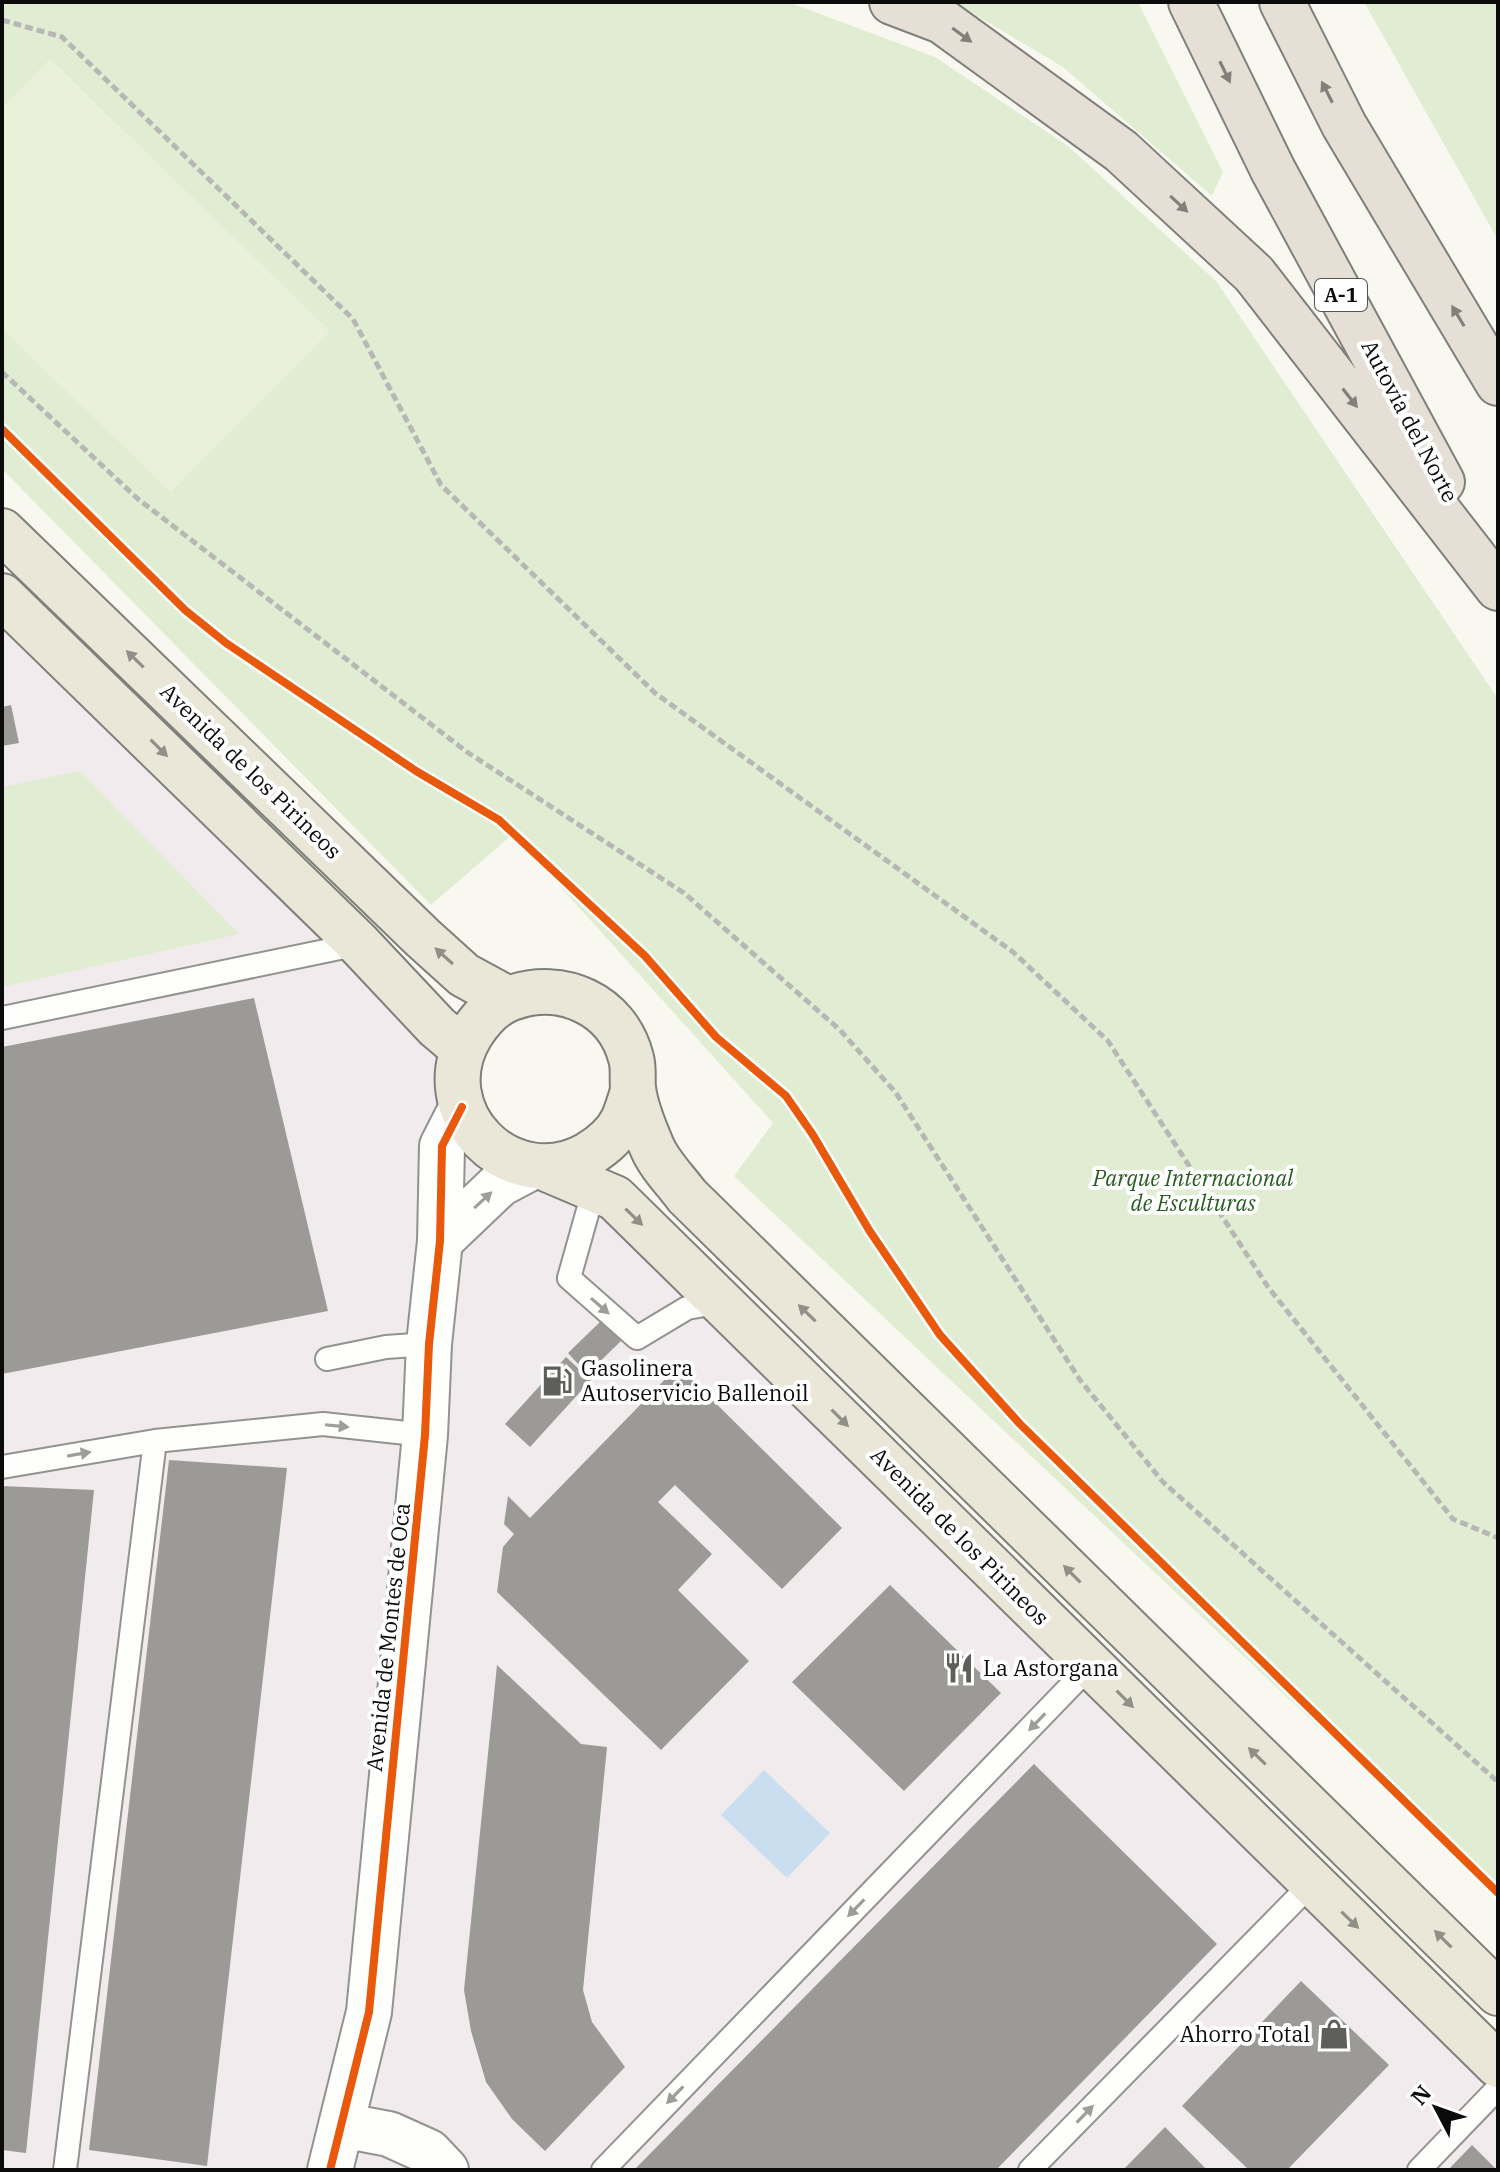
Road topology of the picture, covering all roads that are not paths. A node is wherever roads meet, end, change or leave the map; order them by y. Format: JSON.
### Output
{"nodes":[{"id":1,"x":892,"y":2,"type":"edge"},
{"id":2,"x":1191,"y":2,"type":"edge"},
{"id":3,"x":1282,"y":2,"type":"edge"},
{"id":4,"x":1498,"y":383,"type":"edge"},
{"id":5,"x":2,"y":531,"type":"edge"},
{"id":6,"x":1498,"y":586,"type":"edge"},
{"id":7,"x":2,"y":596,"type":"edge"},
{"id":8,"x":359,"y":944,"type":"junction"},
{"id":9,"x":508,"y":999,"type":"junction"},
{"id":10,"x":2,"y":1018,"type":"edge"},
{"id":11,"x":463,"y":1049,"type":"junction"},
{"id":12,"x":633,"y":1091,"type":"junction"},
{"id":13,"x":462,"y":1107,"type":"junction"},
{"id":14,"x":537,"y":1167,"type":"junction"},
{"id":15,"x":594,"y":1189,"type":"junction"},
{"id":16,"x":440,"y":1241,"type":"junction"},
{"id":17,"x":722,"y":1302,"type":"junction"},
{"id":18,"x":429,"y":1344,"type":"junction"},
{"id":19,"x":327,"y":1359,"type":"dead end"},
{"id":20,"x":425,"y":1435,"type":"junction"},
{"id":21,"x":155,"y":1441,"type":"junction"},
{"id":22,"x":2,"y":1467,"type":"edge"},
{"id":23,"x":1091,"y":1665,"type":"junction"},
{"id":24,"x":1312,"y":1883,"type":"junction"},
{"id":25,"x":1498,"y":1993,"type":"edge"},
{"id":26,"x":1498,"y":2065,"type":"edge"},
{"id":27,"x":1498,"y":2088,"type":"edge"},
{"id":28,"x":341,"y":2125,"type":"junction"},
{"id":29,"x":65,"y":2170,"type":"edge"},
{"id":30,"x":330,"y":2170,"type":"edge"},
{"id":31,"x":446,"y":2170,"type":"edge"},
{"id":32,"x":603,"y":2170,"type":"edge"},
{"id":33,"x":1030,"y":2170,"type":"edge"},
{"id":34,"x":1419,"y":2170,"type":"edge"}],
"edges":[{"from":1,"to":6,"type":"highway","one_way":true},
{"from":2,"to":6,"type":"highway","name":"Autovía del Norte","number":"A-1","one_way":true},
{"from":4,"to":3,"type":"highway","one_way":true},
{"from":9,"to":5,"type":"main road","name":"Avenida de los Pirineos","one_way":true},
{"from":7,"to":8,"type":"main road","one_way":true},
{"from":8,"to":10,"type":"lane"},
{"from":8,"to":11,"type":"main road"},
{"from":9,"to":11,"type":"main road"},
{"from":9,"to":12,"type":"main road"},
{"from":11,"to":13,"type":"main road"},
{"from":12,"to":14,"type":"main road"},
{"from":25,"to":12,"type":"main road","one_way":true},
{"from":13,"to":14,"type":"main road"},
{"from":13,"to":16,"type":"street","name":"Avenida de Montes de Oca"},
{"from":14,"to":15,"type":"main road","name":"Avenida de los Pirineos"},
{"from":16,"to":14,"type":"street","one_way":true},
{"from":15,"to":17,"type":"main road","name":"Avenida de los Pirineos","one_way":true},
{"from":15,"to":17,"type":"lane","one_way":true},
{"from":16,"to":18,"type":"street","name":"Avenida de Montes de Oca"},
{"from":17,"to":23,"type":"main road","name":"Avenida de los Pirineos","one_way":true},
{"from":18,"to":19,"type":"lane"},
{"from":18,"to":20,"type":"street","name":"Avenida de Montes de Oca"},
{"from":21,"to":20,"type":"lane","one_way":true},
{"from":20,"to":28,"type":"street","name":"Avenida de Montes de Oca"},
{"from":22,"to":21,"type":"lane","one_way":true},
{"from":21,"to":29,"type":"lane"},
{"from":23,"to":24,"type":"main road","name":"Avenida de los Pirineos","one_way":true},
{"from":23,"to":32,"type":"lane","one_way":true},
{"from":24,"to":26,"type":"main road","name":"Avenida de los Pirineos","one_way":true},
{"from":33,"to":24,"type":"lane","one_way":true},
{"from":27,"to":34,"type":"lane"},
{"from":28,"to":30,"type":"street","name":"Avenida de Montes de Oca"},
{"from":28,"to":31,"type":"street"}]}
